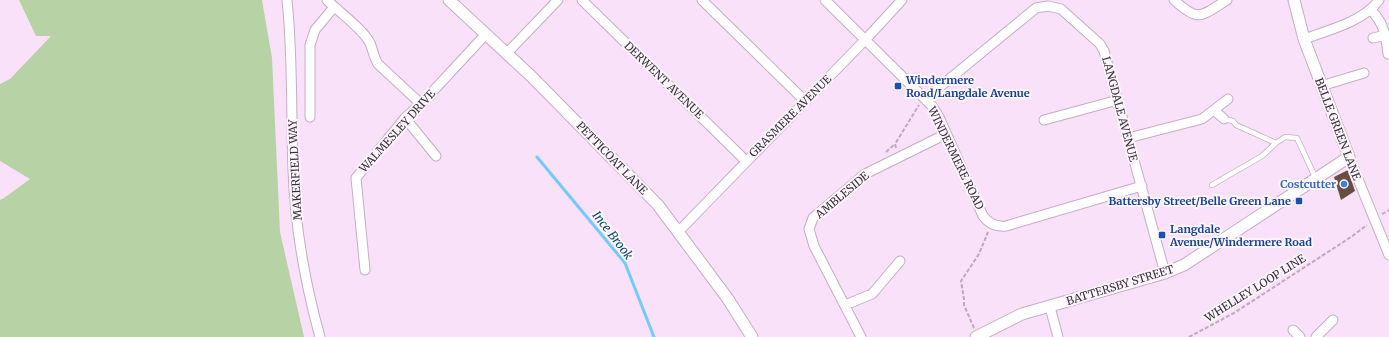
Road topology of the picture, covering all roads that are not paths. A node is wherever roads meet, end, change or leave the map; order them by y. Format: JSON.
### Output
{"nodes":[{"id":1,"x":287,"y":0,"type":"edge"},
{"id":2,"x":327,"y":0,"type":"edge"},
{"id":3,"x":449,"y":0,"type":"edge"},
{"id":4,"x":558,"y":0,"type":"edge"},
{"id":5,"x":582,"y":0,"type":"edge"},
{"id":6,"x":702,"y":0,"type":"edge"},
{"id":7,"x":825,"y":0,"type":"edge"},
{"id":8,"x":902,"y":0,"type":"edge"},
{"id":9,"x":1174,"y":0,"type":"edge"},
{"id":10,"x":1227,"y":0,"type":"edge"},
{"id":11,"x":1294,"y":0,"type":"edge"},
{"id":12,"x":1379,"y":0,"type":"edge"},
{"id":13,"x":334,"y":8,"type":"junction"},
{"id":14,"x":1371,"y":10,"type":"junction"},
{"id":15,"x":486,"y":34,"type":"junction"},
{"id":16,"x":1386,"y":35,"type":"junction"},
{"id":17,"x":1373,"y":38,"type":"dead end"},
{"id":18,"x":1304,"y":39,"type":"junction"},
{"id":19,"x":866,"y":40,"type":"junction"},
{"id":20,"x":507,"y":53,"type":"junction"},
{"id":21,"x":1388,"y":54,"type":"dead end"},
{"id":22,"x":1364,"y":73,"type":"dead end"},
{"id":23,"x":1322,"y":86,"type":"junction"},
{"id":24,"x":926,"y":98,"type":"junction"},
{"id":25,"x":1228,"y":99,"type":"dead end"},
{"id":26,"x":1118,"y":100,"type":"junction"},
{"id":27,"x":805,"y":101,"type":"junction"},
{"id":28,"x":421,"y":104,"type":"junction"},
{"id":29,"x":1214,"y":110,"type":"junction"},
{"id":30,"x":310,"y":117,"type":"dead end"},
{"id":31,"x":405,"y":118,"type":"junction"},
{"id":32,"x":1224,"y":119,"type":"joint"},
{"id":33,"x":1044,"y":120,"type":"dead end"},
{"id":34,"x":946,"y":134,"type":"junction"},
{"id":35,"x":1128,"y":138,"type":"junction"},
{"id":36,"x":1276,"y":143,"type":"junction"},
{"id":37,"x":436,"y":156,"type":"dead end"},
{"id":38,"x":1349,"y":157,"type":"junction"},
{"id":39,"x":746,"y":161,"type":"junction"},
{"id":40,"x":1316,"y":179,"type":"junction"},
{"id":41,"x":1212,"y":185,"type":"dead end"},
{"id":42,"x":1142,"y":186,"type":"junction"},
{"id":43,"x":678,"y":232,"type":"junction"},
{"id":44,"x":1389,"y":255,"type":"edge"},
{"id":45,"x":900,"y":261,"type":"dead end"},
{"id":46,"x":365,"y":270,"type":"dead end"},
{"id":47,"x":1165,"y":273,"type":"junction"},
{"id":48,"x":845,"y":305,"type":"junction"},
{"id":49,"x":1050,"y":307,"type":"junction"},
{"id":50,"x":1333,"y":320,"type":"dead end"},
{"id":51,"x":1293,"y":330,"type":"dead end"},
{"id":52,"x":977,"y":336,"type":"edge"},
{"id":53,"x":320,"y":337,"type":"edge"},
{"id":54,"x":752,"y":337,"type":"edge"},
{"id":55,"x":861,"y":337,"type":"edge"},
{"id":56,"x":1058,"y":337,"type":"edge"},
{"id":57,"x":1300,"y":337,"type":"edge"},
{"id":58,"x":1316,"y":337,"type":"edge"}],
"edges":[{"from":1,"to":53,"type":"street","name":"MAKERFIELD WAY"},
{"from":2,"to":13,"type":"street"},
{"from":3,"to":15,"type":"street","name":"PETTICOAT LANE"},
{"from":4,"to":20,"type":"street"},
{"from":5,"to":39,"type":"street","name":"DERWENT AVENUE"},
{"from":6,"to":27,"type":"street"},
{"from":7,"to":19,"type":"street","name":"WINDERMERE ROAD"},
{"from":8,"to":19,"type":"street","name":"GRASMERE AVENUE"},
{"from":9,"to":10,"type":"street"},
{"from":11,"to":18,"type":"street","name":"BELLE GREEN LANE"},
{"from":12,"to":14,"type":"street"},
{"from":13,"to":28,"type":"street"},
{"from":13,"to":30,"type":"street"},
{"from":14,"to":16,"type":"street"},
{"from":14,"to":18,"type":"street"},
{"from":15,"to":20,"type":"street","name":"PETTICOAT LANE"},
{"from":15,"to":28,"type":"street","name":"WALMESLEY DRIVE"},
{"from":16,"to":17,"type":"street"},
{"from":16,"to":21,"type":"street"},
{"from":18,"to":23,"type":"street","name":"BELLE GREEN LANE"},
{"from":19,"to":24,"type":"street","name":"WINDERMERE ROAD"},
{"from":19,"to":27,"type":"street","name":"GRASMERE AVENUE"},
{"from":20,"to":43,"type":"street","name":"PETTICOAT LANE"},
{"from":22,"to":23,"type":"street"},
{"from":23,"to":38,"type":"street","name":"BELLE GREEN LANE"},
{"from":24,"to":26,"type":"street","name":"LANGDALE AVENUE"},
{"from":24,"to":34,"type":"street","name":"WINDERMERE ROAD"},
{"from":25,"to":29,"type":"street"},
{"from":26,"to":33,"type":"street"},
{"from":26,"to":35,"type":"street","name":"LANGDALE AVENUE"},
{"from":27,"to":39,"type":"street","name":"GRASMERE AVENUE"},
{"from":28,"to":31,"type":"street","name":"WALMESLEY DRIVE"},
{"from":29,"to":32,"type":"street"},
{"from":29,"to":35,"type":"street"},
{"from":31,"to":37,"type":"street"},
{"from":31,"to":46,"type":"street","name":"WALMESLEY DRIVE"},
{"from":32,"to":36,"type":"lane"},
{"from":34,"to":42,"type":"street","name":"WINDERMERE ROAD"},
{"from":34,"to":48,"type":"street","name":"AMBLESIDE"},
{"from":35,"to":42,"type":"street","name":"LANGDALE AVENUE"},
{"from":36,"to":40,"type":"lane"},
{"from":36,"to":41,"type":"lane"},
{"from":38,"to":40,"type":"street","name":"BATTERSBY STREET"},
{"from":38,"to":44,"type":"street","name":"BELLE GREEN LANE"},
{"from":39,"to":43,"type":"street","name":"GRASMERE AVENUE"},
{"from":40,"to":47,"type":"street","name":"BATTERSBY STREET"},
{"from":42,"to":47,"type":"street","name":"LANGDALE AVENUE"},
{"from":43,"to":54,"type":"street","name":"PETTICOAT LANE"},
{"from":45,"to":48,"type":"street"},
{"from":47,"to":49,"type":"street","name":"BATTERSBY STREET"},
{"from":48,"to":55,"type":"street","name":"AMBLESIDE"},
{"from":49,"to":52,"type":"street","name":"BATTERSBY STREET"},
{"from":49,"to":56,"type":"street"},
{"from":50,"to":58,"type":"street"},
{"from":51,"to":57,"type":"street"}]}
